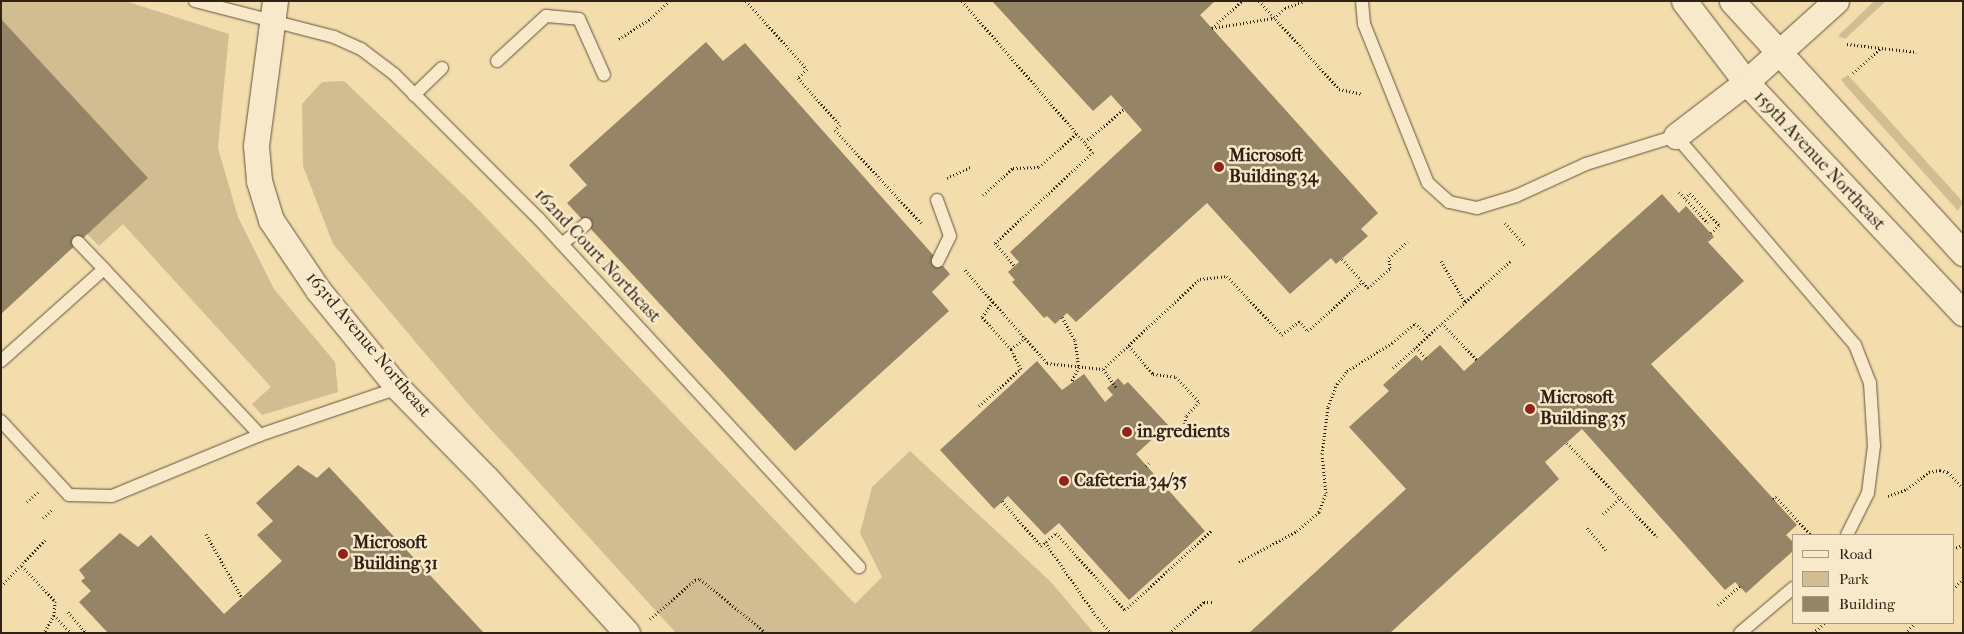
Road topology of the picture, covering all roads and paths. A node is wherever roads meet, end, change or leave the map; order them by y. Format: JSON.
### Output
{"nodes":[{"id":1,"x":195,"y":1,"type":"edge"},
{"id":2,"x":669,"y":1,"type":"edge"},
{"id":3,"x":746,"y":1,"type":"edge"},
{"id":4,"x":962,"y":1,"type":"edge"},
{"id":5,"x":1242,"y":1,"type":"edge"},
{"id":6,"x":1259,"y":1,"type":"edge"},
{"id":7,"x":1305,"y":1,"type":"edge"},
{"id":8,"x":1362,"y":1,"type":"edge"},
{"id":9,"x":1684,"y":1,"type":"edge"},
{"id":10,"x":1732,"y":1,"type":"edge"},
{"id":11,"x":1836,"y":1,"type":"edge"},
{"id":12,"x":273,"y":12,"type":"edge"},
{"id":13,"x":1274,"y":18,"type":"junction"},
{"id":14,"x":619,"y":39,"type":"dead end"},
{"id":15,"x":1847,"y":44,"type":"dead end"},
{"id":16,"x":1882,"y":48,"type":"junction"},
{"id":17,"x":1917,"y":52,"type":"dead end"},
{"id":18,"x":1780,"y":53,"type":"junction"},
{"id":19,"x":497,"y":61,"type":"dead end"},
{"id":20,"x":442,"y":68,"type":"dead end"},
{"id":21,"x":1853,"y":73,"type":"dead end"},
{"id":22,"x":604,"y":75,"type":"dead end"},
{"id":23,"x":1746,"y":82,"type":"junction"},
{"id":24,"x":1362,"y":94,"type":"dead end"},
{"id":25,"x":414,"y":95,"type":"junction"},
{"id":26,"x":1124,"y":109,"type":"dead end"},
{"id":27,"x":1077,"y":134,"type":"junction"},
{"id":28,"x":1676,"y":136,"type":"junction"},
{"id":29,"x":1084,"y":142,"type":"junction"},
{"id":30,"x":971,"y":168,"type":"dead end"},
{"id":31,"x":947,"y":178,"type":"dead end"},
{"id":32,"x":1680,"y":192,"type":"dead end"},
{"id":33,"x":983,"y":195,"type":"dead end"},
{"id":34,"x":1685,"y":198,"type":"junction"},
{"id":35,"x":937,"y":200,"type":"dead end"},
{"id":36,"x":1505,"y":223,"type":"dead end"},
{"id":37,"x":1708,"y":223,"type":"dead end"},
{"id":38,"x":586,"y":224,"type":"dead end"},
{"id":39,"x":921,"y":224,"type":"dead end"},
{"id":40,"x":1710,"y":234,"type":"dead end"},
{"id":41,"x":1408,"y":241,"type":"dead end"},
{"id":42,"x":78,"y":242,"type":"dead end"},
{"id":43,"x":562,"y":244,"type":"junction"},
{"id":44,"x":1526,"y":246,"type":"dead end"},
{"id":45,"x":1961,"y":248,"type":"edge"},
{"id":46,"x":1342,"y":259,"type":"dead end"},
{"id":47,"x":938,"y":261,"type":"dead end"},
{"id":48,"x":1441,"y":261,"type":"dead end"},
{"id":49,"x":1510,"y":261,"type":"dead end"},
{"id":50,"x":1015,"y":266,"type":"dead end"},
{"id":51,"x":104,"y":269,"type":"junction"},
{"id":52,"x":964,"y":270,"type":"dead end"},
{"id":53,"x":1362,"y":282,"type":"junction"},
{"id":54,"x":993,"y":302,"type":"junction"},
{"id":55,"x":1465,"y":302,"type":"junction"},
{"id":56,"x":1963,"y":313,"type":"edge"},
{"id":57,"x":1062,"y":317,"type":"dead end"},
{"id":58,"x":1442,"y":323,"type":"junction"},
{"id":59,"x":1428,"y":336,"type":"junction"},
{"id":60,"x":1025,"y":338,"type":"junction"},
{"id":61,"x":1129,"y":346,"type":"junction"},
{"id":62,"x":1416,"y":347,"type":"junction"},
{"id":63,"x":1011,"y":350,"type":"junction"},
{"id":64,"x":1426,"y":358,"type":"dead end"},
{"id":65,"x":1477,"y":360,"type":"dead end"},
{"id":66,"x":1,"y":361,"type":"edge"},
{"id":67,"x":1079,"y":367,"type":"junction"},
{"id":68,"x":1393,"y":368,"type":"dead end"},
{"id":69,"x":1103,"y":369,"type":"junction"},
{"id":70,"x":1072,"y":381,"type":"dead end"},
{"id":71,"x":398,"y":388,"type":"junction"},
{"id":72,"x":1117,"y":388,"type":"dead end"},
{"id":73,"x":979,"y":406,"type":"dead end"},
{"id":74,"x":1,"y":421,"type":"edge"},
{"id":75,"x":260,"y":435,"type":"junction"},
{"id":76,"x":1179,"y":435,"type":"dead end"},
{"id":77,"x":1567,"y":443,"type":"dead end"},
{"id":78,"x":1963,"y":488,"type":"edge"},
{"id":79,"x":1621,"y":497,"type":"junction"},
{"id":80,"x":1883,"y":497,"type":"dead end"},
{"id":81,"x":1773,"y":499,"type":"dead end"},
{"id":82,"x":1002,"y":502,"type":"dead end"},
{"id":83,"x":1603,"y":514,"type":"dead end"},
{"id":84,"x":1587,"y":528,"type":"dead end"},
{"id":85,"x":1211,"y":531,"type":"dead end"},
{"id":86,"x":206,"y":534,"type":"dead end"},
{"id":87,"x":1810,"y":534,"type":"edge"},
{"id":88,"x":1848,"y":534,"type":"edge"},
{"id":89,"x":1657,"y":537,"type":"dead end"},
{"id":90,"x":46,"y":540,"type":"dead end"},
{"id":91,"x":1045,"y":542,"type":"junction"},
{"id":92,"x":1606,"y":550,"type":"dead end"},
{"id":93,"x":1239,"y":562,"type":"dead end"},
{"id":94,"x":22,"y":566,"type":"junction"},
{"id":95,"x":860,"y":567,"type":"dead end"},
{"id":96,"x":1963,"y":579,"type":"edge"},
{"id":97,"x":1,"y":586,"type":"edge"},
{"id":98,"x":1740,"y":586,"type":"dead end"},
{"id":99,"x":1954,"y":588,"type":"edge"},
{"id":100,"x":1792,"y":589,"type":"edge"},
{"id":101,"x":242,"y":598,"type":"dead end"},
{"id":102,"x":1213,"y":602,"type":"dead end"},
{"id":103,"x":1718,"y":606,"type":"dead end"},
{"id":104,"x":68,"y":612,"type":"dead end"},
{"id":105,"x":54,"y":615,"type":"junction"},
{"id":106,"x":650,"y":619,"type":"dead end"},
{"id":107,"x":1824,"y":624,"type":"edge"},
{"id":108,"x":1915,"y":624,"type":"edge"},
{"id":109,"x":44,"y":633,"type":"edge"},
{"id":110,"x":71,"y":633,"type":"edge"},
{"id":111,"x":86,"y":633,"type":"edge"},
{"id":112,"x":627,"y":633,"type":"edge"},
{"id":113,"x":766,"y":633,"type":"edge"},
{"id":114,"x":1111,"y":633,"type":"edge"},
{"id":115,"x":1169,"y":633,"type":"edge"},
{"id":116,"x":1740,"y":633,"type":"edge"},
{"id":117,"x":1813,"y":633,"type":"edge"},
{"id":118,"x":1905,"y":633,"type":"edge"}],
"edges":[{"from":1,"to":12,"type":"lane","name":"162nd Court Northeast"},
{"from":2,"to":14,"type":"path"},
{"from":3,"to":39,"type":"path"},
{"from":4,"to":27,"type":"path"},
{"from":5,"to":13,"type":"path"},
{"from":6,"to":13,"type":"path"},
{"from":7,"to":13,"type":"path"},
{"from":8,"to":28,"type":"lane"},
{"from":9,"to":23,"type":"street","name":"159th Avenue Northeast"},
{"from":10,"to":18,"type":"street"},
{"from":11,"to":18,"type":"street"},
{"from":12,"to":25,"type":"lane","name":"162nd Court Northeast"},
{"from":12,"to":71,"type":"street","name":"163rd Avenue Northeast"},
{"from":13,"to":24,"type":"path"},
{"from":15,"to":16,"type":"path"},
{"from":16,"to":17,"type":"path"},
{"from":16,"to":21,"type":"path"},
{"from":18,"to":23,"type":"street"},
{"from":18,"to":45,"type":"street"},
{"from":19,"to":22,"type":"lane"},
{"from":20,"to":25,"type":"lane"},
{"from":23,"to":28,"type":"street"},
{"from":23,"to":56,"type":"street","name":"159th Avenue Northeast"},
{"from":25,"to":43,"type":"lane","name":"162nd Court Northeast"},
{"from":26,"to":29,"type":"path"},
{"from":27,"to":29,"type":"path"},
{"from":27,"to":33,"type":"path"},
{"from":28,"to":88,"type":"lane"},
{"from":29,"to":50,"type":"path"},
{"from":30,"to":31,"type":"path"},
{"from":32,"to":34,"type":"path"},
{"from":34,"to":37,"type":"path"},
{"from":34,"to":40,"type":"path"},
{"from":35,"to":47,"type":"lane"},
{"from":36,"to":44,"type":"path"},
{"from":38,"to":43,"type":"lane"},
{"from":41,"to":53,"type":"path"},
{"from":42,"to":51,"type":"lane"},
{"from":43,"to":95,"type":"lane","name":"162nd Court Northeast"},
{"from":46,"to":53,"type":"path"},
{"from":48,"to":55,"type":"path"},
{"from":49,"to":55,"type":"path"},
{"from":51,"to":66,"type":"lane"},
{"from":51,"to":75,"type":"lane"},
{"from":52,"to":54,"type":"path"},
{"from":53,"to":61,"type":"path"},
{"from":54,"to":60,"type":"path"},
{"from":54,"to":63,"type":"path"},
{"from":55,"to":58,"type":"path"},
{"from":57,"to":67,"type":"path"},
{"from":58,"to":59,"type":"path"},
{"from":58,"to":65,"type":"path"},
{"from":59,"to":62,"type":"path"},
{"from":59,"to":93,"type":"path"},
{"from":60,"to":63,"type":"path"},
{"from":60,"to":67,"type":"path"},
{"from":61,"to":69,"type":"path"},
{"from":61,"to":76,"type":"path"},
{"from":62,"to":64,"type":"path"},
{"from":62,"to":68,"type":"path"},
{"from":63,"to":73,"type":"path"},
{"from":67,"to":69,"type":"path"},
{"from":67,"to":70,"type":"path"},
{"from":69,"to":72,"type":"path"},
{"from":71,"to":75,"type":"lane"},
{"from":71,"to":112,"type":"street","name":"163rd Avenue Northeast"},
{"from":74,"to":75,"type":"lane"},
{"from":77,"to":79,"type":"path"},
{"from":78,"to":80,"type":"path"},
{"from":79,"to":83,"type":"path"},
{"from":79,"to":89,"type":"path"},
{"from":81,"to":87,"type":"path"},
{"from":82,"to":91,"type":"path"},
{"from":84,"to":92,"type":"path"},
{"from":85,"to":91,"type":"path"},
{"from":86,"to":101,"type":"path"},
{"from":90,"to":94,"type":"path"},
{"from":91,"to":114,"type":"path"},
{"from":94,"to":97,"type":"path"},
{"from":94,"to":105,"type":"path"},
{"from":96,"to":99,"type":"path"},
{"from":98,"to":103,"type":"path"},
{"from":100,"to":116,"type":"lane"},
{"from":102,"to":115,"type":"path"},
{"from":104,"to":111,"type":"path"},
{"from":105,"to":109,"type":"path"},
{"from":105,"to":110,"type":"path"},
{"from":106,"to":113,"type":"path"},
{"from":107,"to":117,"type":"path"},
{"from":108,"to":118,"type":"path"}]}
